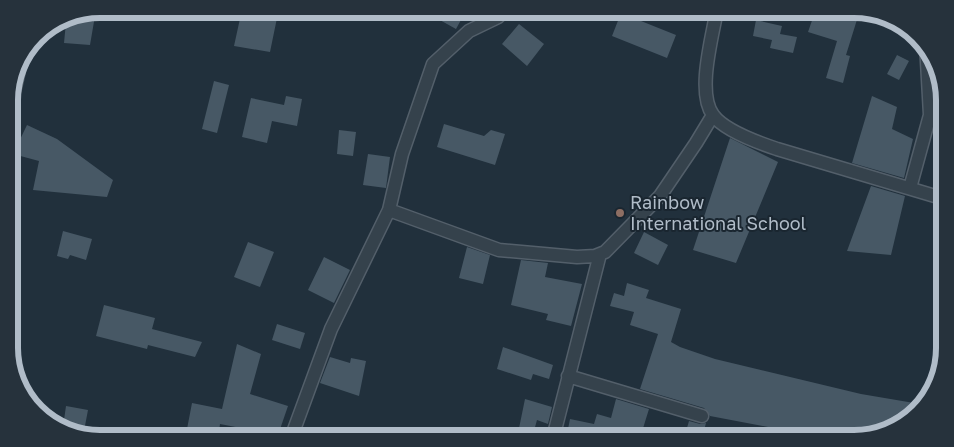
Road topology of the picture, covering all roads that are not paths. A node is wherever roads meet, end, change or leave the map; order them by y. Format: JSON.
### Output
{"nodes":[{"id":1,"x":496,"y":18,"type":"edge"},
{"id":2,"x":715,"y":18,"type":"edge"},
{"id":3,"x":927,"y":63,"type":"edge"},
{"id":4,"x":712,"y":114,"type":"junction"},
{"id":5,"x":910,"y":188,"type":"junction"},
{"id":6,"x":936,"y":196,"type":"edge"},
{"id":7,"x":389,"y":210,"type":"junction"},
{"id":8,"x":600,"y":254,"type":"junction"},
{"id":9,"x":568,"y":376,"type":"junction"},
{"id":10,"x":702,"y":416,"type":"dead end"},
{"id":11,"x":555,"y":429,"type":"edge"},
{"id":12,"x":293,"y":430,"type":"edge"}],
"edges":[{"from":1,"to":7,"type":"street"},
{"from":2,"to":4,"type":"street"},
{"from":3,"to":5,"type":"street"},
{"from":4,"to":5,"type":"street"},
{"from":4,"to":8,"type":"street"},
{"from":5,"to":6,"type":"street"},
{"from":7,"to":8,"type":"street"},
{"from":7,"to":12,"type":"street"},
{"from":8,"to":9,"type":"street"},
{"from":9,"to":10,"type":"street"},
{"from":9,"to":11,"type":"street"}]}
